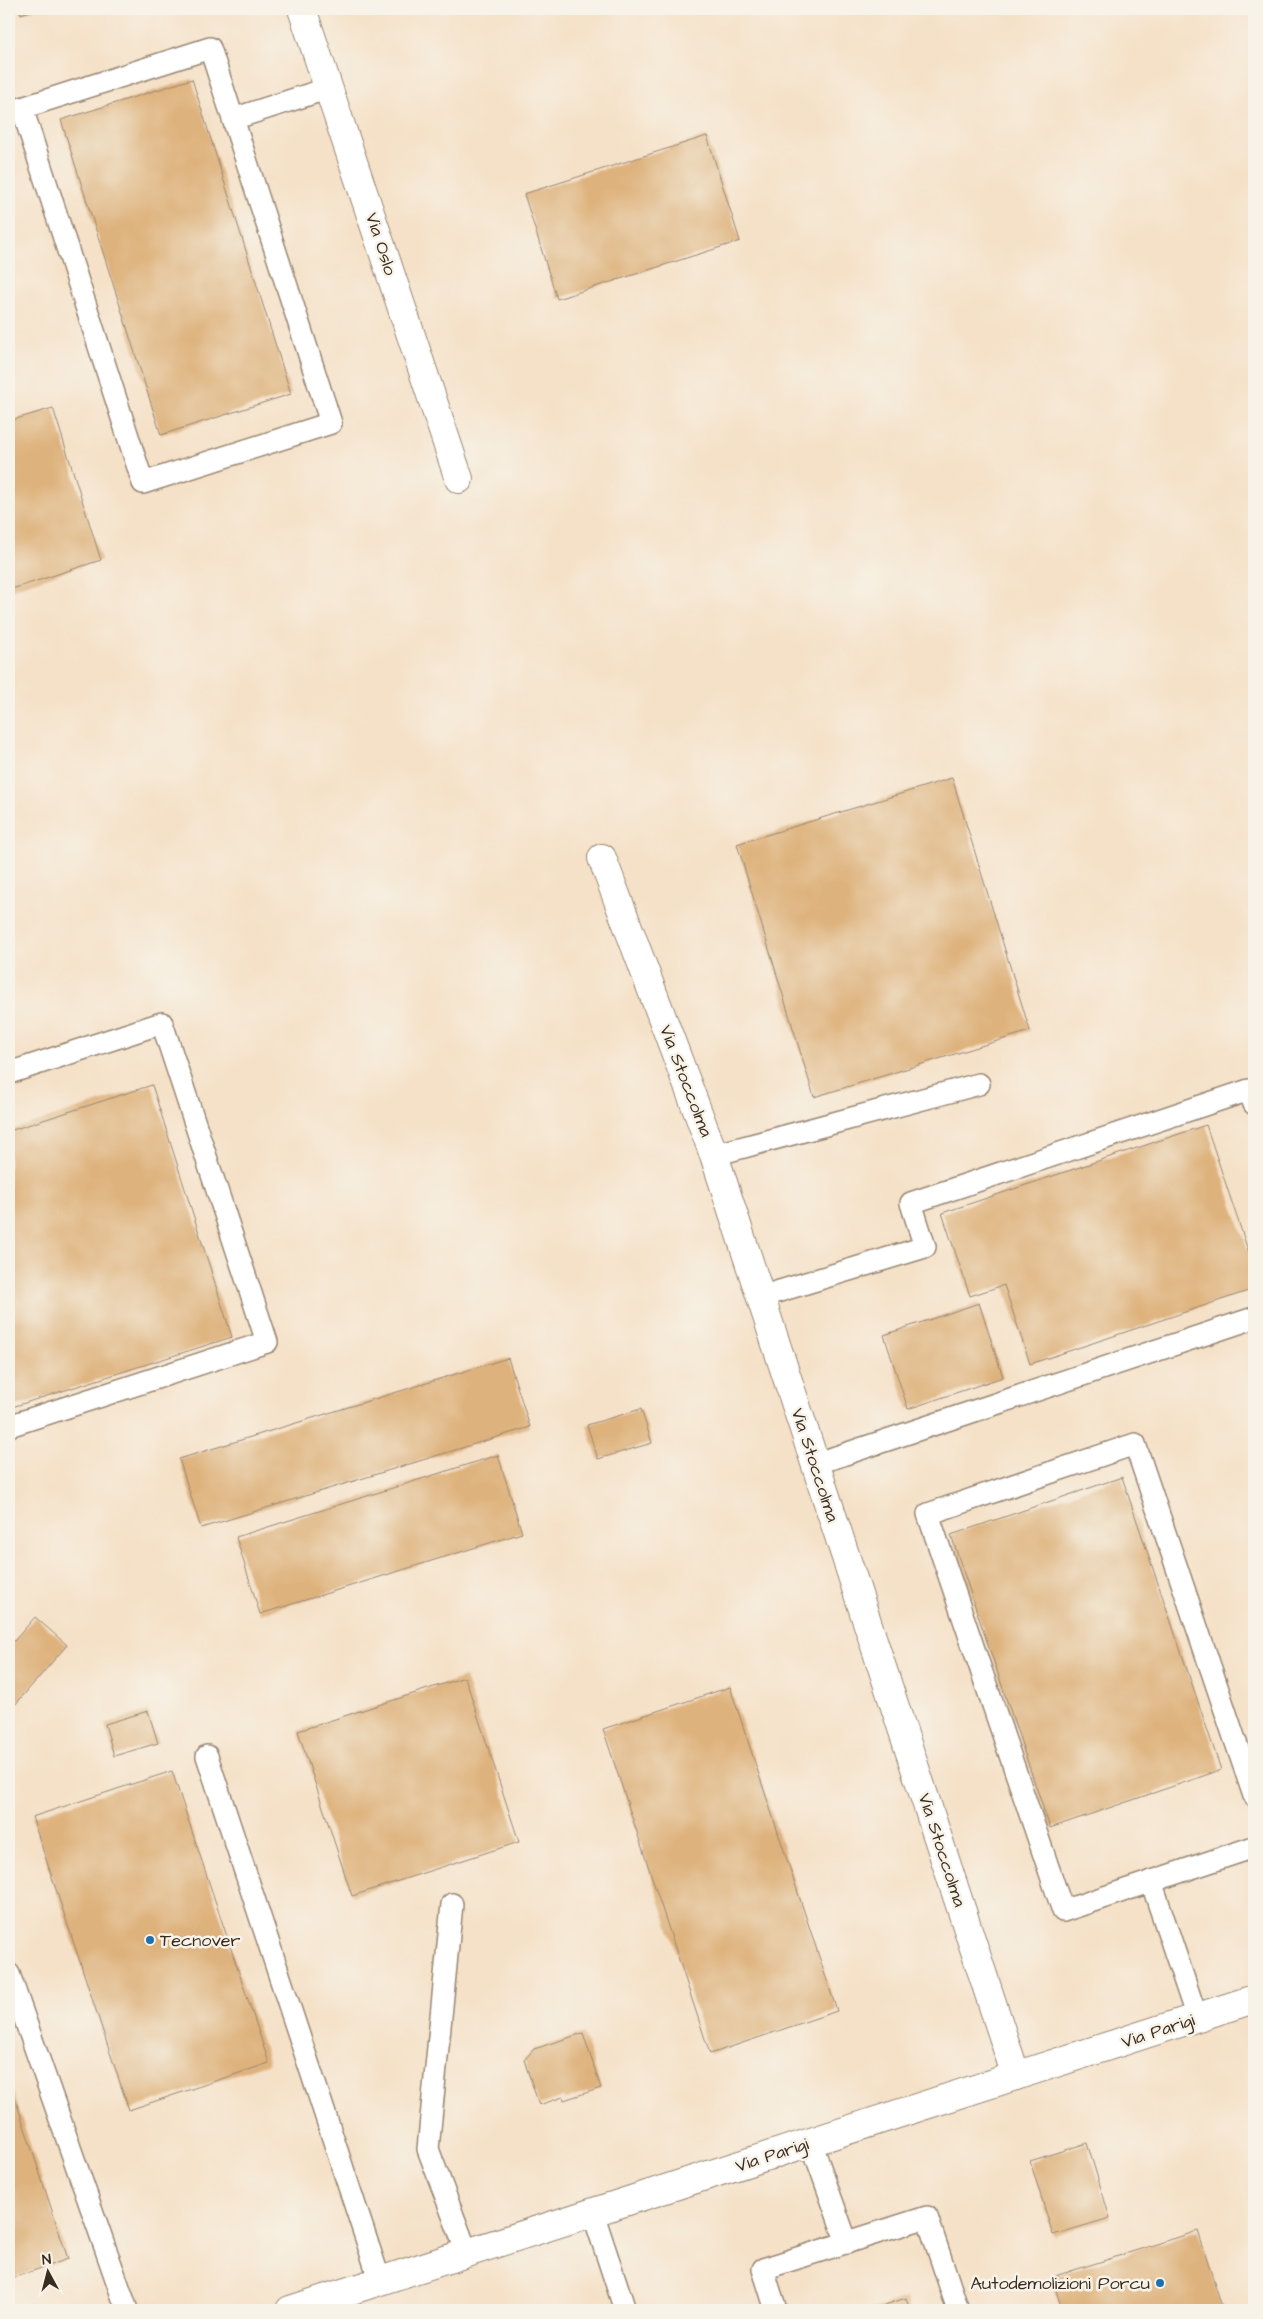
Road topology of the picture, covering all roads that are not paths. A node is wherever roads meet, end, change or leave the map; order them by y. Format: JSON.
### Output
{"nodes":[{"id":1,"x":302,"y":9,"type":"edge"},
{"id":2,"x":329,"y":88,"type":"junction"},
{"id":3,"x":233,"y":119,"type":"junction"},
{"id":4,"x":459,"y":479,"type":"dead end"},
{"id":5,"x":602,"y":858,"type":"dead end"},
{"id":6,"x":9,"y":1073,"type":"edge"},
{"id":7,"x":979,"y":1084,"type":"dead end"},
{"id":8,"x":1254,"y":1104,"type":"edge"},
{"id":9,"x":714,"y":1155,"type":"junction"},
{"id":10,"x":760,"y":1297,"type":"junction"},
{"id":11,"x":1254,"y":1318,"type":"edge"},
{"id":12,"x":9,"y":1426,"type":"edge"},
{"id":13,"x":814,"y":1464,"type":"junction"},
{"id":14,"x":207,"y":1756,"type":"dead end"},
{"id":15,"x":1254,"y":1796,"type":"edge"},
{"id":16,"x":1254,"y":1847,"type":"edge"},
{"id":17,"x":1151,"y":1881,"type":"junction"},
{"id":18,"x":452,"y":1904,"type":"dead end"},
{"id":19,"x":9,"y":1974,"type":"edge"},
{"id":20,"x":1254,"y":1999,"type":"edge"},
{"id":21,"x":1197,"y":2018,"type":"junction"},
{"id":22,"x":1016,"y":2076,"type":"junction"},
{"id":23,"x":812,"y":2142,"type":"junction"},
{"id":24,"x":593,"y":2213,"type":"junction"},
{"id":25,"x":847,"y":2243,"type":"junction"},
{"id":26,"x":467,"y":2253,"type":"junction"},
{"id":27,"x":380,"y":2281,"type":"junction"},
{"id":28,"x":127,"y":2310,"type":"edge"},
{"id":29,"x":290,"y":2310,"type":"edge"},
{"id":30,"x":625,"y":2310,"type":"edge"},
{"id":31,"x":776,"y":2310,"type":"edge"},
{"id":32,"x":958,"y":2310,"type":"edge"}],
"edges":[{"from":1,"to":2,"type":"street","name":"Via Oslo"},
{"from":2,"to":3,"type":"lane"},
{"from":2,"to":4,"type":"street","name":"Via Oslo"},
{"from":3,"to":3,"type":"lane"},
{"from":5,"to":9,"type":"street","name":"Via Stoccolma"},
{"from":6,"to":12,"type":"lane"},
{"from":7,"to":9,"type":"lane"},
{"from":8,"to":10,"type":"lane"},
{"from":9,"to":10,"type":"street","name":"Via Stoccolma"},
{"from":10,"to":13,"type":"street","name":"Via Stoccolma"},
{"from":11,"to":13,"type":"lane"},
{"from":13,"to":22,"type":"street","name":"Via Stoccolma"},
{"from":14,"to":27,"type":"lane"},
{"from":15,"to":17,"type":"lane"},
{"from":16,"to":17,"type":"lane"},
{"from":17,"to":21,"type":"lane"},
{"from":18,"to":26,"type":"lane"},
{"from":19,"to":28,"type":"lane"},
{"from":20,"to":21,"type":"street","name":"Via Parigi"},
{"from":21,"to":22,"type":"street","name":"Via Parigi"},
{"from":22,"to":23,"type":"street","name":"Via Parigi"},
{"from":23,"to":24,"type":"street","name":"Via Parigi"},
{"from":23,"to":25,"type":"lane"},
{"from":24,"to":26,"type":"street","name":"Via Parigi"},
{"from":24,"to":30,"type":"lane"},
{"from":25,"to":31,"type":"lane"},
{"from":25,"to":32,"type":"lane"},
{"from":26,"to":27,"type":"street","name":"Via Parigi"},
{"from":27,"to":29,"type":"street","name":"Via Parigi"}]}
